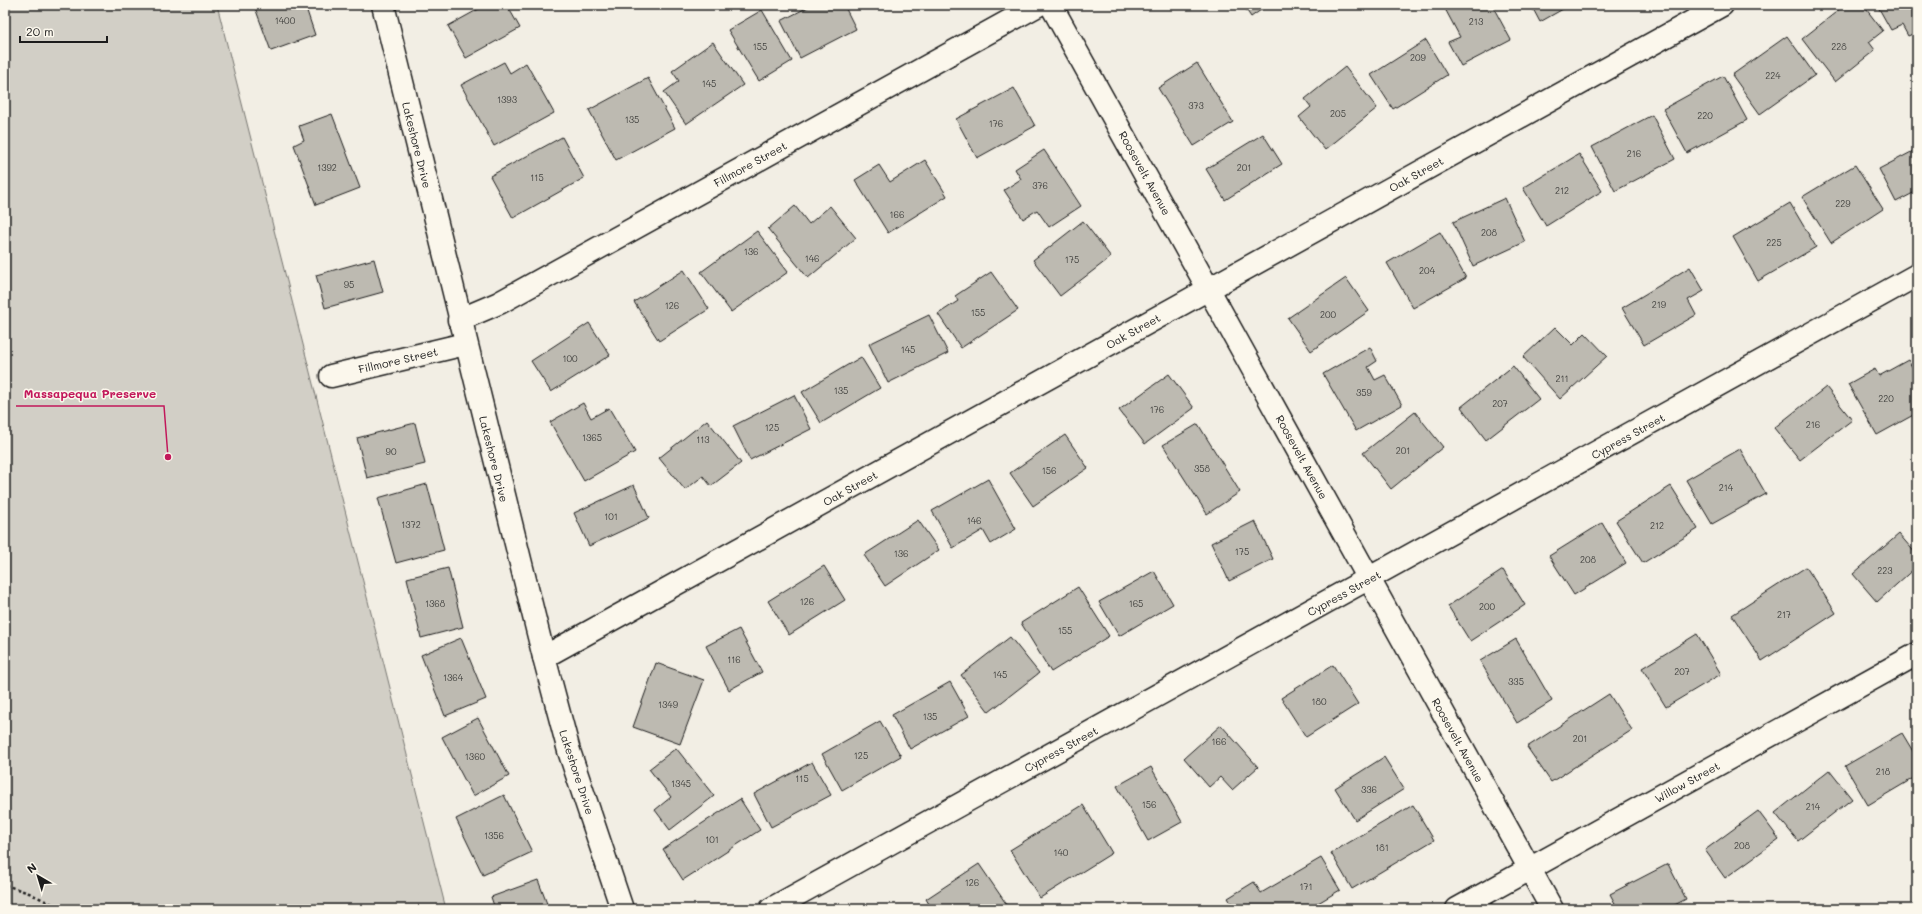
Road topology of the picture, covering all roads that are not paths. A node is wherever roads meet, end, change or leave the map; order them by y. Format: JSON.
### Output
{"nodes":[{"id":1,"x":383,"y":5,"type":"edge"},
{"id":2,"x":1038,"y":5,"type":"edge"},
{"id":3,"x":1051,"y":5,"type":"edge"},
{"id":4,"x":1722,"y":5,"type":"edge"},
{"id":5,"x":1917,"y":275,"type":"edge"},
{"id":6,"x":1209,"y":289,"type":"junction"},
{"id":7,"x":459,"y":320,"type":"junction"},
{"id":8,"x":465,"y":344,"type":"junction"},
{"id":9,"x":331,"y":376,"type":"dead end"},
{"id":10,"x":1369,"y":579,"type":"junction"},
{"id":11,"x":1917,"y":654,"type":"edge"},
{"id":12,"x":544,"y":658,"type":"junction"},
{"id":13,"x":1530,"y":869,"type":"junction"},
{"id":14,"x":622,"y":909,"type":"edge"},
{"id":15,"x":771,"y":909,"type":"edge"},
{"id":16,"x":1457,"y":909,"type":"edge"},
{"id":17,"x":1552,"y":909,"type":"edge"}],
"edges":[{"from":1,"to":7,"type":"street","name":"Lakeshore Drive"},
{"from":2,"to":7,"type":"street","name":"Fillmore Street"},
{"from":3,"to":6,"type":"street","name":"Roosevelt Avenue"},
{"from":4,"to":6,"type":"street","name":"Oak Street"},
{"from":5,"to":10,"type":"street","name":"Cypress Street"},
{"from":6,"to":10,"type":"street","name":"Roosevelt Avenue"},
{"from":6,"to":12,"type":"street","name":"Oak Street"},
{"from":7,"to":8,"type":"street","name":"Lakeshore Drive"},
{"from":8,"to":9,"type":"street","name":"Fillmore Street"},
{"from":8,"to":12,"type":"street","name":"Lakeshore Drive"},
{"from":10,"to":13,"type":"street","name":"Roosevelt Avenue"},
{"from":10,"to":15,"type":"street","name":"Cypress Street"},
{"from":11,"to":13,"type":"street","name":"Willow Street"},
{"from":12,"to":14,"type":"street","name":"Lakeshore Drive"},
{"from":13,"to":16,"type":"street","name":"Willow Street"},
{"from":13,"to":17,"type":"street","name":"Roosevelt Avenue"}]}
